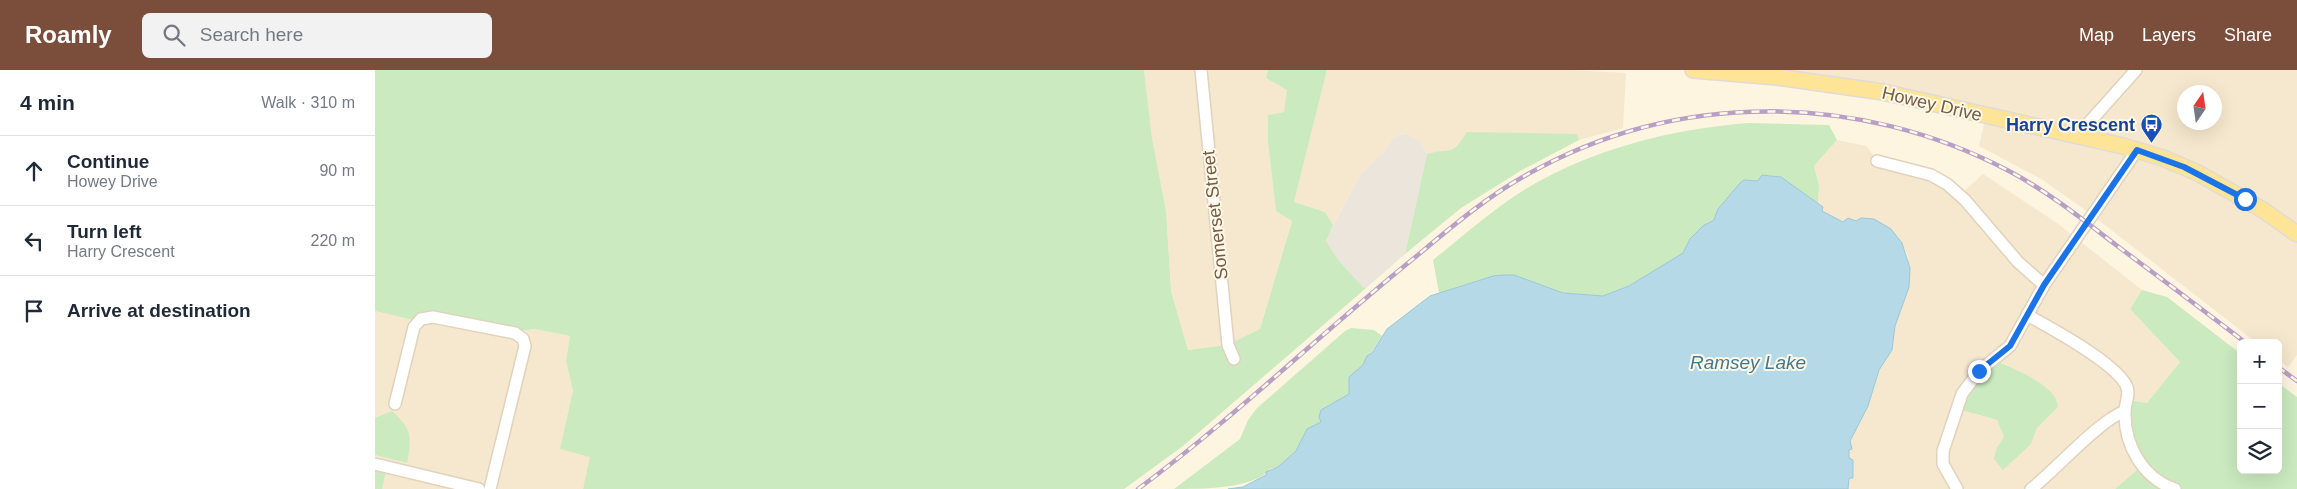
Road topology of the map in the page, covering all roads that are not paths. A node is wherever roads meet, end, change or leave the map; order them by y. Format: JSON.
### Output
{"nodes":[{"id":1,"x":1201,"y":70,"type":"edge"},
{"id":2,"x":1693,"y":70,"type":"edge"},
{"id":3,"x":2136,"y":70,"type":"edge"},
{"id":4,"x":2077,"y":136,"type":"junction"},
{"id":5,"x":2137,"y":150,"type":"junction"},
{"id":6,"x":1877,"y":161,"type":"dead end"},
{"id":7,"x":2297,"y":234,"type":"edge"},
{"id":8,"x":2044,"y":285,"type":"junction"},
{"id":9,"x":2027,"y":315,"type":"junction"},
{"id":10,"x":1234,"y":359,"type":"dead end"},
{"id":11,"x":395,"y":404,"type":"dead end"},
{"id":12,"x":2125,"y":411,"type":"junction"},
{"id":13,"x":375,"y":464,"type":"edge"},
{"id":14,"x":479,"y":489,"type":"edge"},
{"id":15,"x":490,"y":489,"type":"edge"},
{"id":16,"x":1957,"y":489,"type":"edge"},
{"id":17,"x":2031,"y":489,"type":"edge"},
{"id":18,"x":2175,"y":489,"type":"edge"}],
"edges":[{"from":1,"to":10,"type":"street","name":"Somerset Street"},
{"from":2,"to":4,"type":"main road","name":"Howey Drive"},
{"from":3,"to":4,"type":"street"},
{"from":4,"to":5,"type":"main road","name":"Howey Drive"},
{"from":5,"to":7,"type":"main road","name":"Howey Drive"},
{"from":5,"to":8,"type":"street"},
{"from":6,"to":8,"type":"street"},
{"from":8,"to":9,"type":"street"},
{"from":9,"to":12,"type":"street"},
{"from":9,"to":16,"type":"street"},
{"from":11,"to":15,"type":"street"},
{"from":12,"to":17,"type":"street"},
{"from":12,"to":18,"type":"street"},
{"from":13,"to":14,"type":"street"}]}
